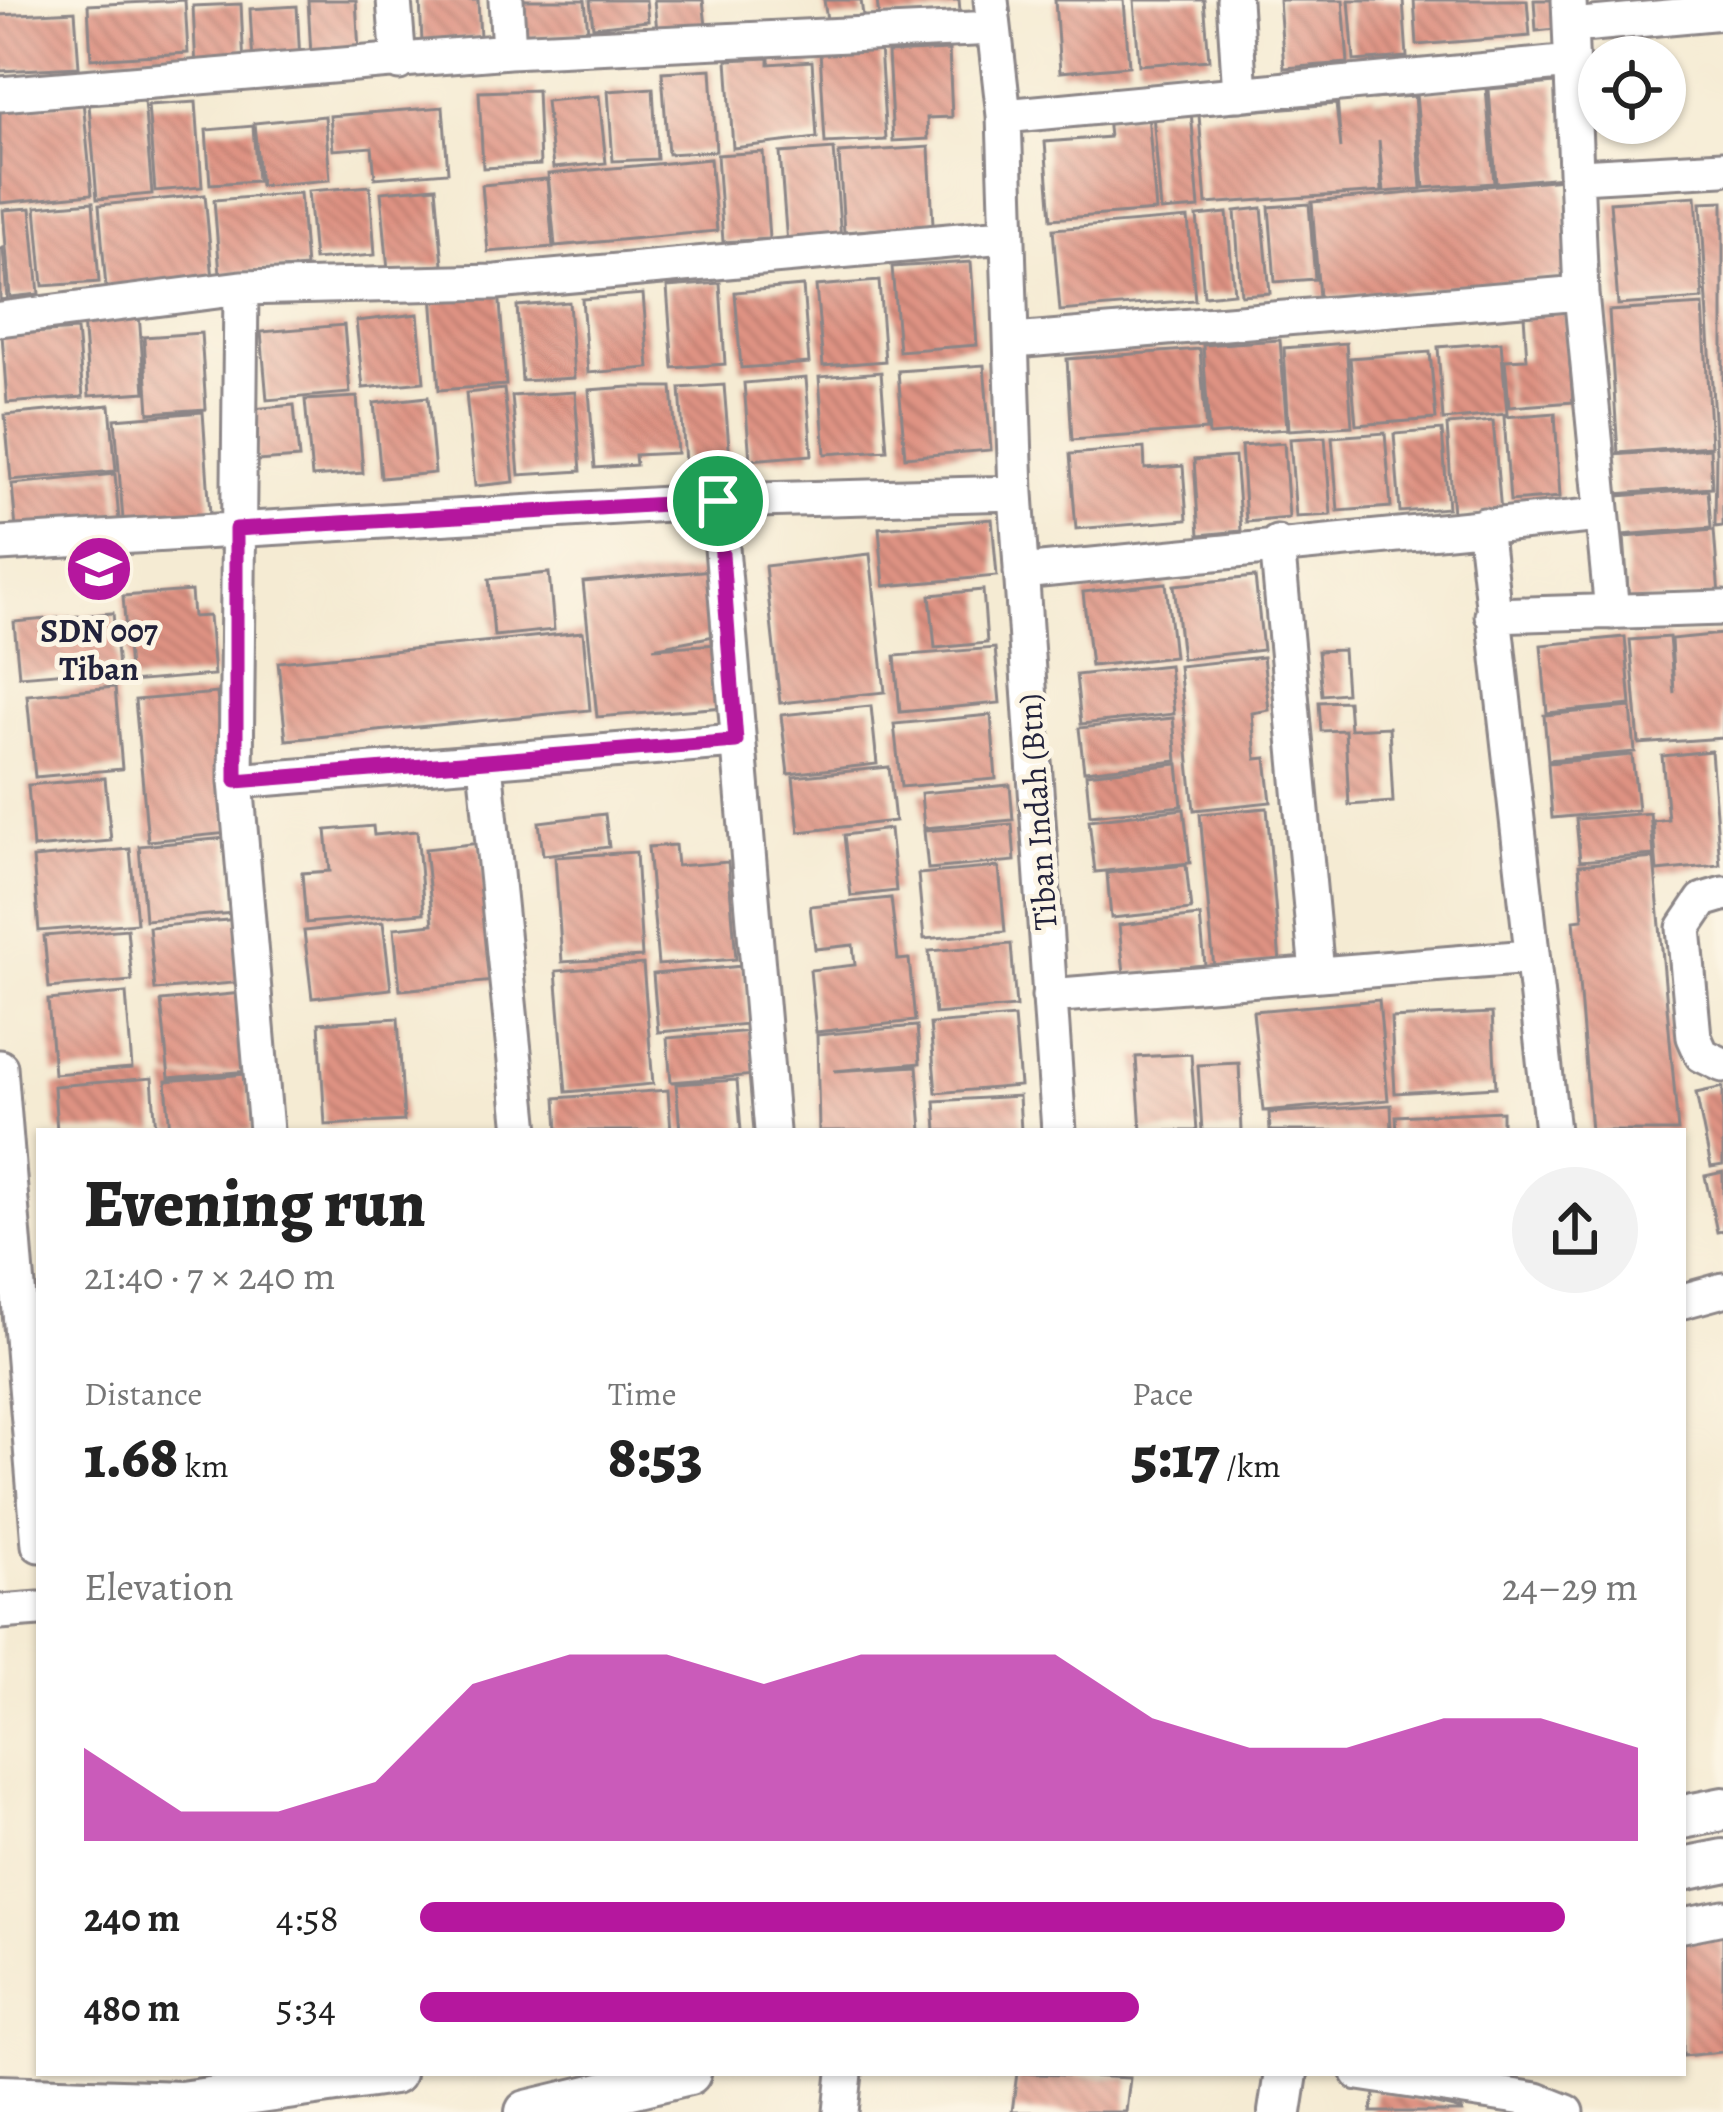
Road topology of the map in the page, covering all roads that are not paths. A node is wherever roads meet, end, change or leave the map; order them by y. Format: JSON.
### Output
{"nodes":[{"id":1,"x":394,"y":0,"type":"edge"},
{"id":2,"x":506,"y":0,"type":"edge"},
{"id":3,"x":1234,"y":0,"type":"edge"},
{"id":4,"x":1723,"y":12,"type":"edge"},
{"id":5,"x":1570,"y":13,"type":"edge"},
{"id":6,"x":993,"y":14,"type":"edge"},
{"id":7,"x":509,"y":51,"type":"junction"},
{"id":8,"x":1572,"y":62,"type":"junction"},
{"id":9,"x":399,"y":63,"type":"junction"},
{"id":10,"x":0,"y":94,"type":"edge"},
{"id":11,"x":1240,"y":94,"type":"junction"},
{"id":12,"x":1004,"y":116,"type":"junction"},
{"id":13,"x":1723,"y":168,"type":"edge"},
{"id":14,"x":1580,"y":176,"type":"junction"},
{"id":15,"x":1004,"y":236,"type":"junction"},
{"id":16,"x":241,"y":288,"type":"junction"},
{"id":17,"x":1582,"y":293,"type":"junction"},
{"id":18,"x":0,"y":319,"type":"edge"},
{"id":19,"x":1013,"y":340,"type":"junction"},
{"id":20,"x":1016,"y":493,"type":"junction"},
{"id":21,"x":718,"y":501,"type":"junction"},
{"id":22,"x":1601,"y":515,"type":"junction"},
{"id":23,"x":1484,"y":525,"type":"junction"},
{"id":24,"x":236,"y":529,"type":"junction"},
{"id":25,"x":1277,"y":543,"type":"junction"},
{"id":26,"x":0,"y":544,"type":"edge"},
{"id":27,"x":1021,"y":572,"type":"junction"},
{"id":28,"x":1723,"y":608,"type":"edge"},
{"id":29,"x":1612,"y":613,"type":"junction"},
{"id":30,"x":1492,"y":615,"type":"junction"},
{"id":31,"x":736,"y":741,"type":"junction"},
{"id":32,"x":485,"y":764,"type":"junction"},
{"id":33,"x":236,"y":781,"type":"junction"},
{"id":34,"x":1723,"y":894,"type":"edge"},
{"id":35,"x":1529,"y":957,"type":"junction"},
{"id":36,"x":1317,"y":973,"type":"junction"},
{"id":37,"x":1049,"y":996,"type":"junction"},
{"id":38,"x":1723,"y":1065,"type":"edge"},
{"id":39,"x":0,"y":1067,"type":"edge"},
{"id":40,"x":266,"y":1128,"type":"edge"},
{"id":41,"x":521,"y":1128,"type":"edge"},
{"id":42,"x":772,"y":1128,"type":"edge"},
{"id":43,"x":1059,"y":1128,"type":"edge"},
{"id":44,"x":1552,"y":1128,"type":"edge"},
{"id":45,"x":1723,"y":1290,"type":"edge"},
{"id":46,"x":1686,"y":1300,"type":"edge"},
{"id":47,"x":36,"y":1508,"type":"edge"},
{"id":48,"x":36,"y":1609,"type":"edge"},
{"id":49,"x":0,"y":1612,"type":"edge"},
{"id":50,"x":1723,"y":1809,"type":"edge"},
{"id":51,"x":1686,"y":1816,"type":"edge"},
{"id":52,"x":1723,"y":1861,"type":"edge"},
{"id":53,"x":1686,"y":1868,"type":"edge"},
{"id":54,"x":1723,"y":1917,"type":"edge"},
{"id":55,"x":1686,"y":1924,"type":"edge"},
{"id":56,"x":375,"y":2076,"type":"edge"},
{"id":57,"x":677,"y":2076,"type":"edge"},
{"id":58,"x":845,"y":2076,"type":"edge"},
{"id":59,"x":1286,"y":2076,"type":"edge"},
{"id":60,"x":1379,"y":2076,"type":"edge"},
{"id":61,"x":0,"y":2097,"type":"edge"},
{"id":62,"x":181,"y":2108,"type":"edge"},
{"id":63,"x":538,"y":2111,"type":"edge"},
{"id":64,"x":526,"y":2112,"type":"edge"},
{"id":65,"x":842,"y":2112,"type":"edge"},
{"id":66,"x":1280,"y":2112,"type":"edge"},
{"id":67,"x":1567,"y":2112,"type":"edge"}],
"edges":[{"from":1,"to":9,"type":"street"},
{"from":2,"to":7,"type":"street"},
{"from":3,"to":11,"type":"street"},
{"from":4,"to":5,"type":"street"},
{"from":5,"to":8,"type":"street"},
{"from":6,"to":7,"type":"street"},
{"from":6,"to":12,"type":"street","name":"Tiban Indah (Btn)"},
{"from":7,"to":9,"type":"street"},
{"from":8,"to":11,"type":"street"},
{"from":8,"to":14,"type":"street"},
{"from":9,"to":10,"type":"street"},
{"from":11,"to":12,"type":"street"},
{"from":12,"to":15,"type":"street","name":"Tiban Indah (Btn)"},
{"from":13,"to":14,"type":"street"},
{"from":14,"to":17,"type":"street"},
{"from":15,"to":16,"type":"street"},
{"from":15,"to":19,"type":"street","name":"Tiban Indah (Btn)"},
{"from":16,"to":18,"type":"street"},
{"from":16,"to":24,"type":"street"},
{"from":17,"to":19,"type":"street"},
{"from":17,"to":22,"type":"street"},
{"from":19,"to":20,"type":"street","name":"Tiban Indah (Btn)"},
{"from":20,"to":21,"type":"street"},
{"from":20,"to":27,"type":"street","name":"Tiban Indah (Btn)"},
{"from":21,"to":24,"type":"street"},
{"from":21,"to":31,"type":"street"},
{"from":22,"to":23,"type":"street"},
{"from":22,"to":29,"type":"street"},
{"from":23,"to":25,"type":"street"},
{"from":23,"to":30,"type":"street"},
{"from":24,"to":26,"type":"street"},
{"from":24,"to":33,"type":"street"},
{"from":25,"to":27,"type":"street"},
{"from":25,"to":36,"type":"street"},
{"from":27,"to":37,"type":"street","name":"Tiban Indah (Btn)"},
{"from":28,"to":29,"type":"street"},
{"from":29,"to":30,"type":"street"},
{"from":30,"to":35,"type":"street"},
{"from":31,"to":32,"type":"street"},
{"from":31,"to":42,"type":"street"},
{"from":32,"to":33,"type":"street"},
{"from":32,"to":41,"type":"street"},
{"from":33,"to":40,"type":"street"},
{"from":34,"to":38,"type":"street"},
{"from":35,"to":36,"type":"street"},
{"from":35,"to":44,"type":"street"},
{"from":36,"to":37,"type":"street"},
{"from":37,"to":43,"type":"street","name":"Tiban Indah (Btn)"},
{"from":39,"to":47,"type":"street"},
{"from":45,"to":46,"type":"street"},
{"from":48,"to":49,"type":"street"},
{"from":50,"to":51,"type":"street"},
{"from":52,"to":53,"type":"street"},
{"from":54,"to":55,"type":"street"},
{"from":56,"to":62,"type":"street"},
{"from":57,"to":63,"type":"street"},
{"from":58,"to":65,"type":"street"},
{"from":59,"to":66,"type":"street"},
{"from":60,"to":67,"type":"street"},
{"from":61,"to":62,"type":"street"},
{"from":63,"to":64,"type":"street"}]}
